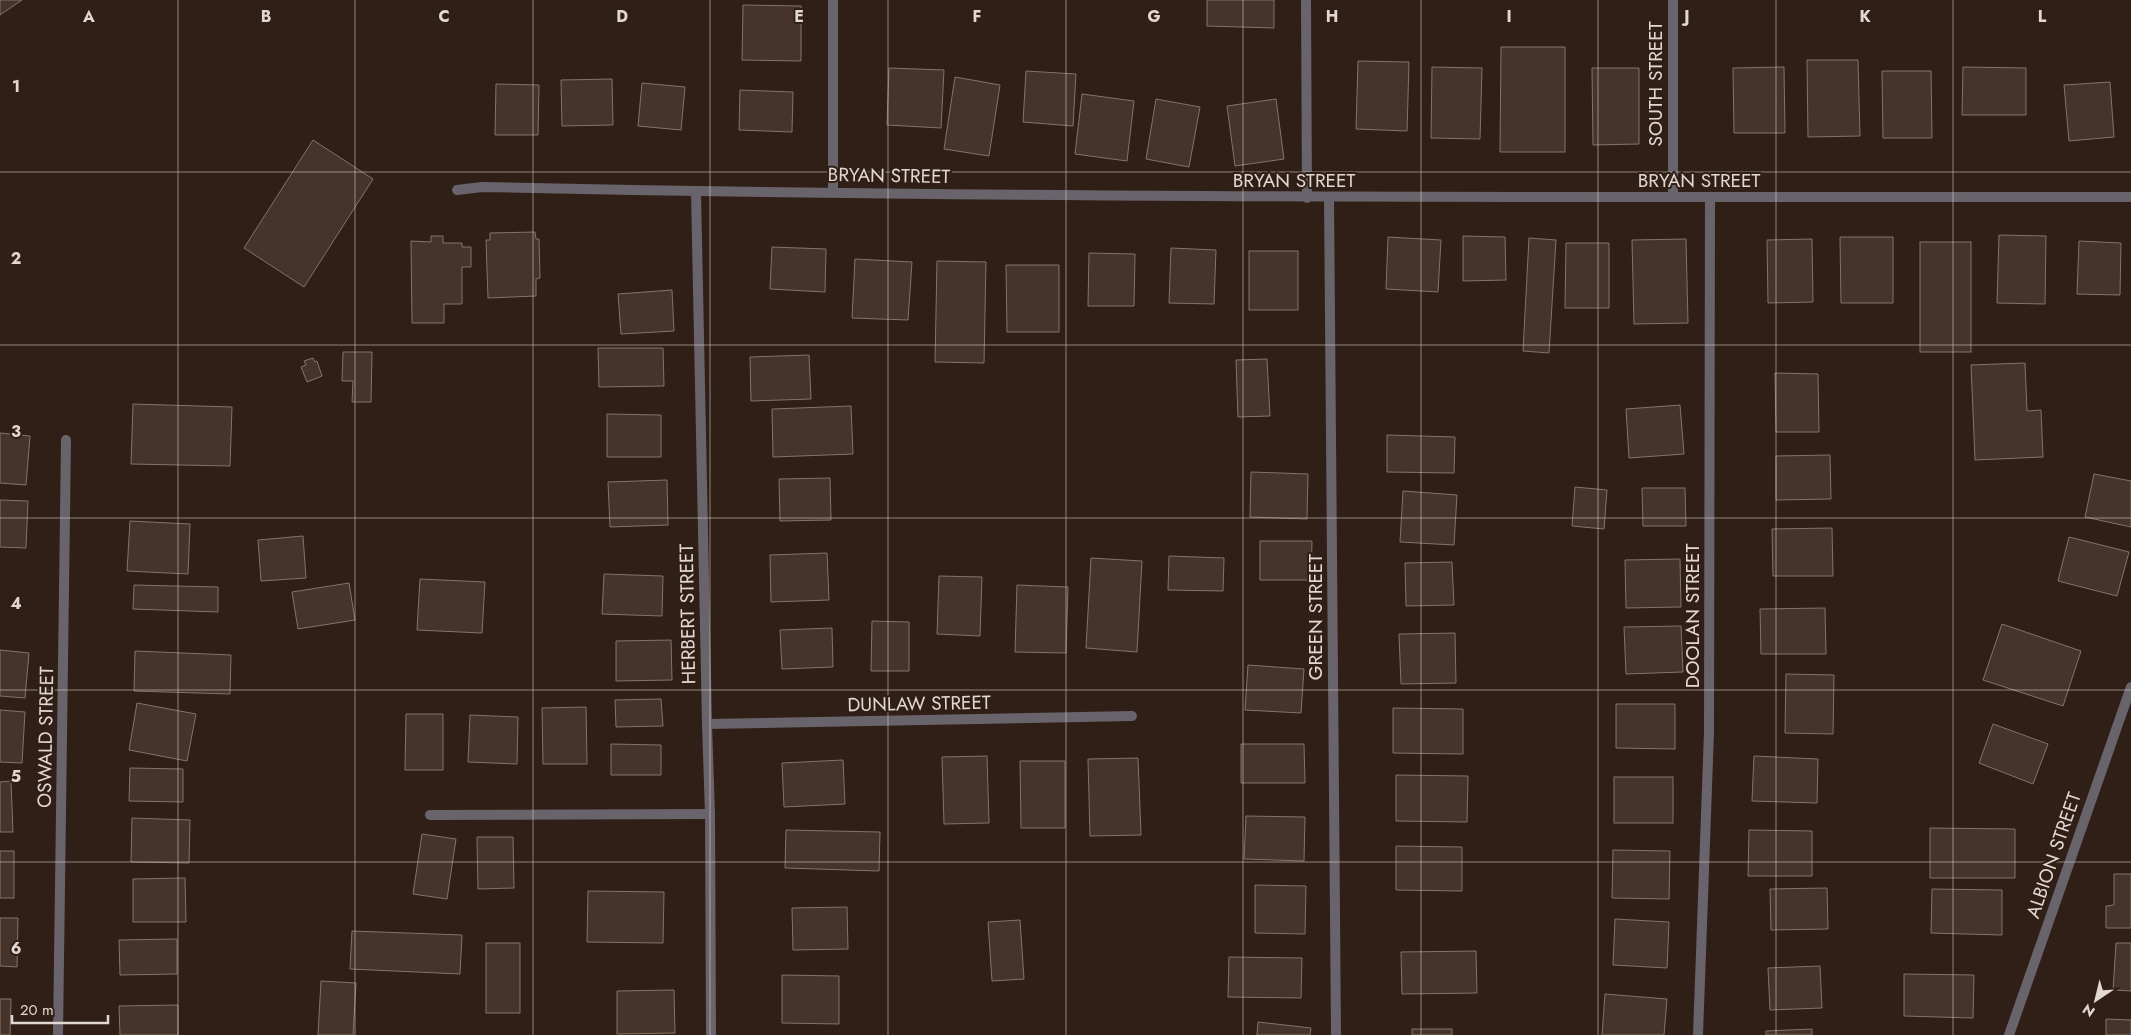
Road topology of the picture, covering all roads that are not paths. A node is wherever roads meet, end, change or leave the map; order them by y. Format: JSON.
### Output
{"nodes":[{"id":1,"x":832,"y":0,"type":"edge"},
{"id":2,"x":1306,"y":0,"type":"edge"},
{"id":3,"x":1673,"y":0,"type":"edge"},
{"id":4,"x":457,"y":190,"type":"dead end"},
{"id":5,"x":696,"y":192,"type":"junction"},
{"id":6,"x":833,"y":192,"type":"junction"},
{"id":7,"x":1710,"y":197,"type":"junction"},
{"id":8,"x":2131,"y":197,"type":"edge"},
{"id":9,"x":1306,"y":198,"type":"junction"},
{"id":10,"x":1329,"y":198,"type":"junction"},
{"id":11,"x":1673,"y":198,"type":"junction"},
{"id":12,"x":66,"y":440,"type":"dead end"},
{"id":13,"x":2131,"y":687,"type":"edge"},
{"id":14,"x":1132,"y":716,"type":"dead end"},
{"id":15,"x":707,"y":724,"type":"junction"},
{"id":16,"x":710,"y":814,"type":"junction"},
{"id":17,"x":430,"y":815,"type":"dead end"},
{"id":18,"x":58,"y":1035,"type":"edge"},
{"id":19,"x":711,"y":1035,"type":"edge"},
{"id":20,"x":1336,"y":1035,"type":"edge"},
{"id":21,"x":1698,"y":1035,"type":"edge"},
{"id":22,"x":2009,"y":1035,"type":"edge"}],
"edges":[{"from":1,"to":6,"type":"street"},
{"from":2,"to":9,"type":"street"},
{"from":3,"to":11,"type":"street","name":"SOUTH STREET"},
{"from":4,"to":5,"type":"street","name":"BRYAN STREET"},
{"from":5,"to":6,"type":"street","name":"BRYAN STREET"},
{"from":5,"to":15,"type":"street","name":"HERBERT STREET"},
{"from":6,"to":9,"type":"street","name":"BRYAN STREET"},
{"from":7,"to":8,"type":"street","name":"BRYAN STREET"},
{"from":7,"to":11,"type":"street","name":"BRYAN STREET"},
{"from":7,"to":21,"type":"street","name":"DOOLAN STREET"},
{"from":9,"to":10,"type":"street","name":"BRYAN STREET"},
{"from":10,"to":11,"type":"street","name":"BRYAN STREET"},
{"from":10,"to":20,"type":"street","name":"GREEN STREET"},
{"from":12,"to":18,"type":"street","name":"OSWALD STREET"},
{"from":13,"to":22,"type":"street","name":"ALBION STREET"},
{"from":14,"to":15,"type":"street","name":"DUNLAW STREET"},
{"from":15,"to":16,"type":"street","name":"HERBERT STREET"},
{"from":16,"to":17,"type":"street"},
{"from":16,"to":19,"type":"street","name":"HERBERT STREET"}]}
